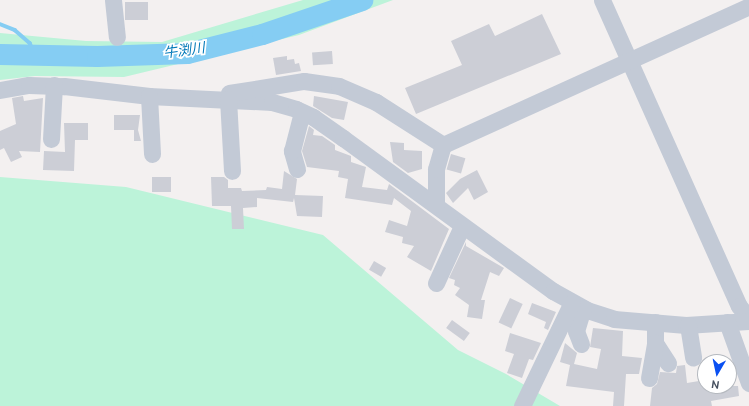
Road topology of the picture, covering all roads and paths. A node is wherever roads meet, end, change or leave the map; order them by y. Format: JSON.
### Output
{"nodes":[{"id":1,"x":113,"y":0,"type":"edge"},
{"id":2,"x":602,"y":0,"type":"edge"},
{"id":3,"x":749,"y":6,"type":"edge"},
{"id":4,"x":117,"y":38,"type":"dead end"},
{"id":5,"x":630,"y":60,"type":"junction"},
{"id":6,"x":54,"y":86,"type":"junction"},
{"id":7,"x":0,"y":90,"type":"edge"},
{"id":8,"x":149,"y":96,"type":"junction"},
{"id":9,"x":206,"y":97,"type":"junction"},
{"id":10,"x":228,"y":99,"type":"junction"},
{"id":11,"x":302,"y":112,"type":"junction"},
{"id":12,"x":51,"y":139,"type":"dead end"},
{"id":13,"x":443,"y":145,"type":"junction"},
{"id":14,"x":152,"y":154,"type":"dead end"},
{"id":15,"x":296,"y":169,"type":"dead end"},
{"id":16,"x":232,"y":170,"type":"dead end"},
{"id":17,"x":436,"y":204,"type":"junction"},
{"id":18,"x":462,"y":226,"type":"junction"},
{"id":19,"x":436,"y":283,"type":"dead end"},
{"id":20,"x":578,"y":305,"type":"junction"},
{"id":21,"x":749,"y":320,"type":"edge"},
{"id":22,"x":655,"y":322,"type":"junction"},
{"id":23,"x":727,"y":322,"type":"junction"},
{"id":24,"x":688,"y":325,"type":"junction"},
{"id":25,"x":655,"y":343,"type":"junction"},
{"id":26,"x":581,"y":344,"type":"dead end"},
{"id":27,"x":693,"y":358,"type":"dead end"},
{"id":28,"x":668,"y":363,"type":"dead end"},
{"id":29,"x":649,"y":378,"type":"dead end"},
{"id":30,"x":749,"y":382,"type":"edge"},
{"id":31,"x":522,"y":406,"type":"edge"}],
"edges":[{"from":1,"to":4,"type":"street"},
{"from":2,"to":5,"type":"street"},
{"from":3,"to":5,"type":"street"},
{"from":5,"to":13,"type":"street"},
{"from":5,"to":21,"type":"street"},
{"from":6,"to":7,"type":"street"},
{"from":6,"to":8,"type":"street"},
{"from":6,"to":12,"type":"street"},
{"from":8,"to":9,"type":"street"},
{"from":8,"to":14,"type":"street"},
{"from":9,"to":10,"type":"street"},
{"from":9,"to":13,"type":"street"},
{"from":10,"to":11,"type":"street"},
{"from":10,"to":16,"type":"street"},
{"from":11,"to":15,"type":"street"},
{"from":11,"to":17,"type":"street"},
{"from":13,"to":17,"type":"street"},
{"from":17,"to":18,"type":"street"},
{"from":18,"to":19,"type":"street"},
{"from":18,"to":20,"type":"street"},
{"from":20,"to":22,"type":"street"},
{"from":20,"to":26,"type":"street"},
{"from":20,"to":31,"type":"street"},
{"from":21,"to":23,"type":"street"},
{"from":22,"to":24,"type":"street"},
{"from":22,"to":25,"type":"street"},
{"from":23,"to":24,"type":"street"},
{"from":23,"to":30,"type":"street"},
{"from":24,"to":27,"type":"street"},
{"from":25,"to":28,"type":"street"},
{"from":25,"to":29,"type":"street"}]}
